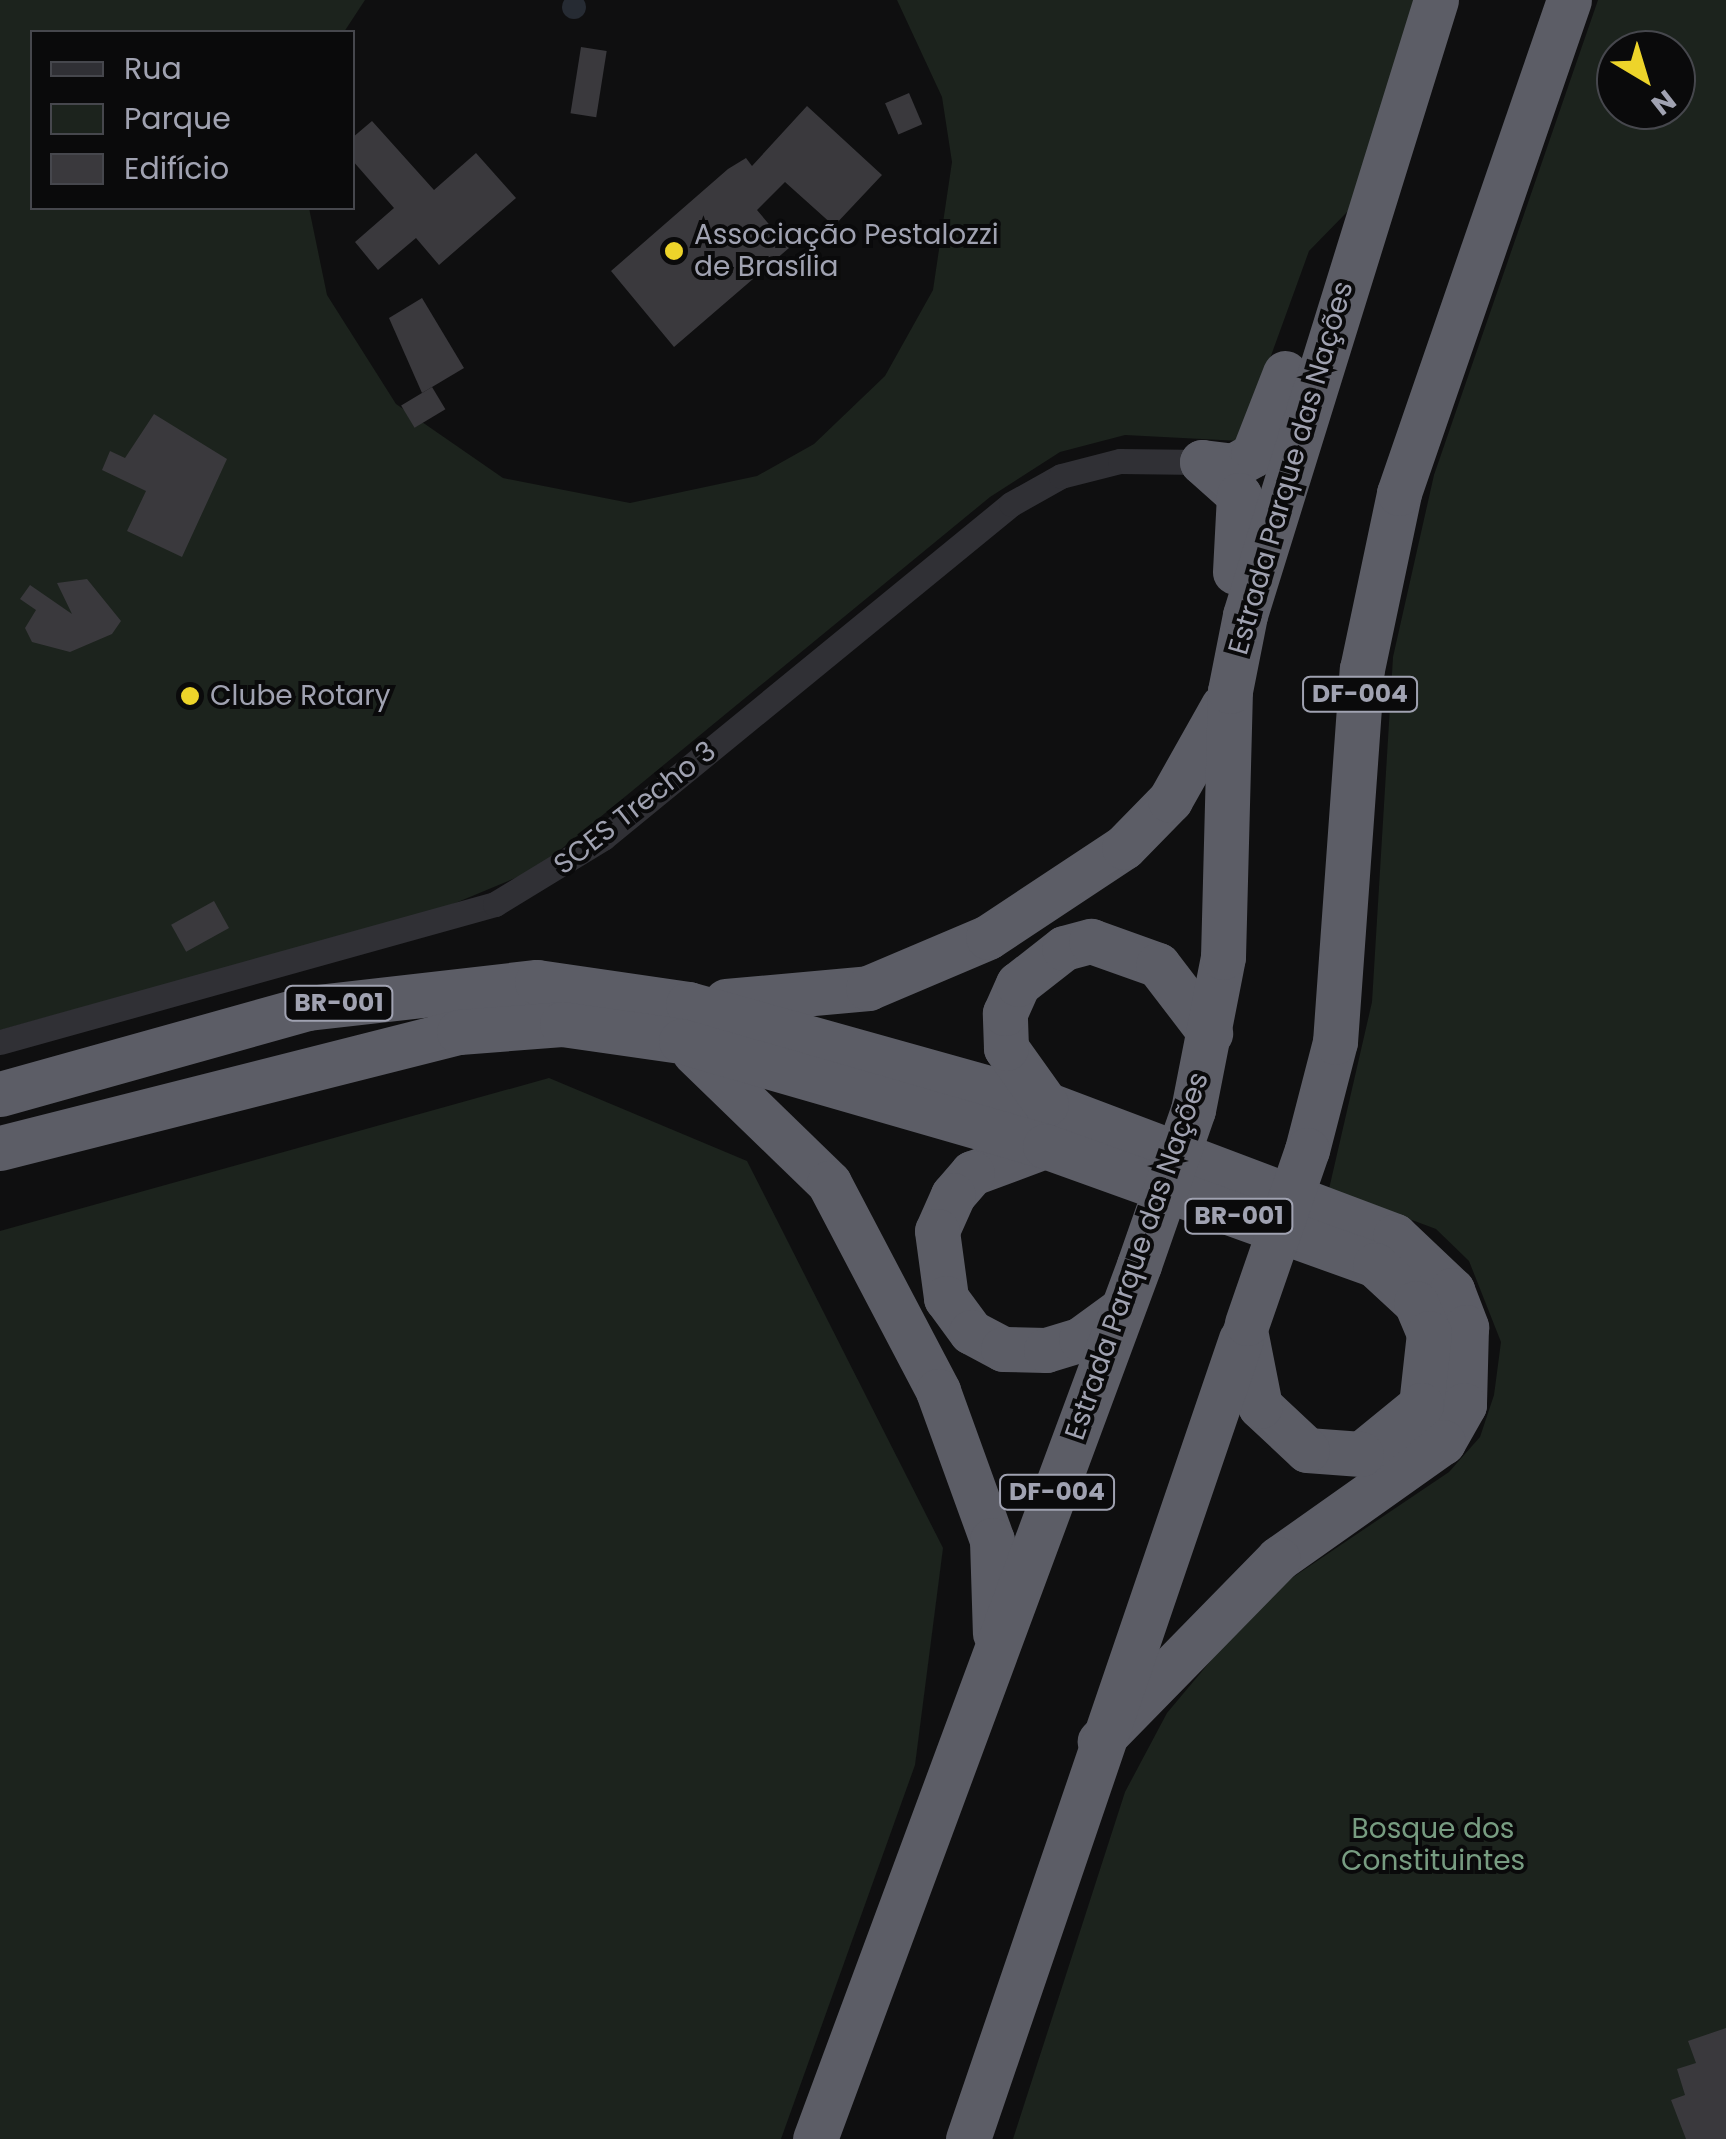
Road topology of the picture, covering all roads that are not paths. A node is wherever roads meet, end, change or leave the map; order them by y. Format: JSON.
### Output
{"nodes":[{"id":1,"x":1436,"y":0,"type":"edge"},
{"id":2,"x":1569,"y":0,"type":"edge"},
{"id":3,"x":1358,"y":234,"type":"junction"},
{"id":4,"x":1202,"y":462,"type":"junction"},
{"id":5,"x":1245,"y":614,"type":"junction"},
{"id":6,"x":1230,"y":691,"type":"junction"},
{"id":7,"x":685,"y":1023,"type":"junction"},
{"id":8,"x":1210,"y":1034,"type":"junction"},
{"id":9,"x":0,"y":1042,"type":"edge"},
{"id":10,"x":0,"y":1094,"type":"edge"},
{"id":11,"x":1046,"y":1125,"type":"junction"},
{"id":12,"x":0,"y":1148,"type":"edge"},
{"id":13,"x":1122,"y":1309,"type":"junction"},
{"id":14,"x":1246,"y":1326,"type":"junction"},
{"id":15,"x":992,"y":1676,"type":"junction"},
{"id":16,"x":1100,"y":1741,"type":"junction"},
{"id":17,"x":972,"y":2133,"type":"edge"},
{"id":18,"x":815,"y":2139,"type":"edge"}],
"edges":[{"from":1,"to":3,"type":"highway","name":"Estrada Parque das Nações","number":"DF-004"},
{"from":2,"to":14,"type":"highway","number":"DF-004","bridge":true},
{"from":3,"to":4,"type":"highway"},
{"from":3,"to":5,"type":"highway","name":"Estrada Parque das Nações","number":"DF-004"},
{"from":4,"to":5,"type":"highway"},
{"from":4,"to":9,"type":"street","name":"SCES Trecho 3"},
{"from":5,"to":6,"type":"highway","name":"Estrada Parque das Nações","number":"DF-004"},
{"from":6,"to":7,"type":"highway","number":"BR-001"},
{"from":6,"to":8,"type":"highway","name":"Estrada Parque das Nações","number":"DF-004"},
{"from":7,"to":10,"type":"highway","number":"BR-001"},
{"from":7,"to":11,"type":"highway","number":"BR-001"},
{"from":7,"to":12,"type":"highway","number":"BR-001"},
{"from":7,"to":15,"type":"highway"},
{"from":8,"to":11,"type":"highway"},
{"from":8,"to":13,"type":"highway","name":"Estrada Parque das Nações","number":"DF-004","bridge":true},
{"from":11,"to":13,"type":"highway"},
{"from":11,"to":14,"type":"highway","number":"BR-001"},
{"from":11,"to":16,"type":"highway","number":"BR-001"},
{"from":13,"to":15,"type":"highway","name":"Estrada Parque das Nações","number":"DF-004"},
{"from":14,"to":16,"type":"highway","number":"DF-004"},
{"from":15,"to":18,"type":"highway","name":"Estrada Parque das Nações","number":"DF-004"},
{"from":16,"to":17,"type":"highway","number":"DF-004"}]}
